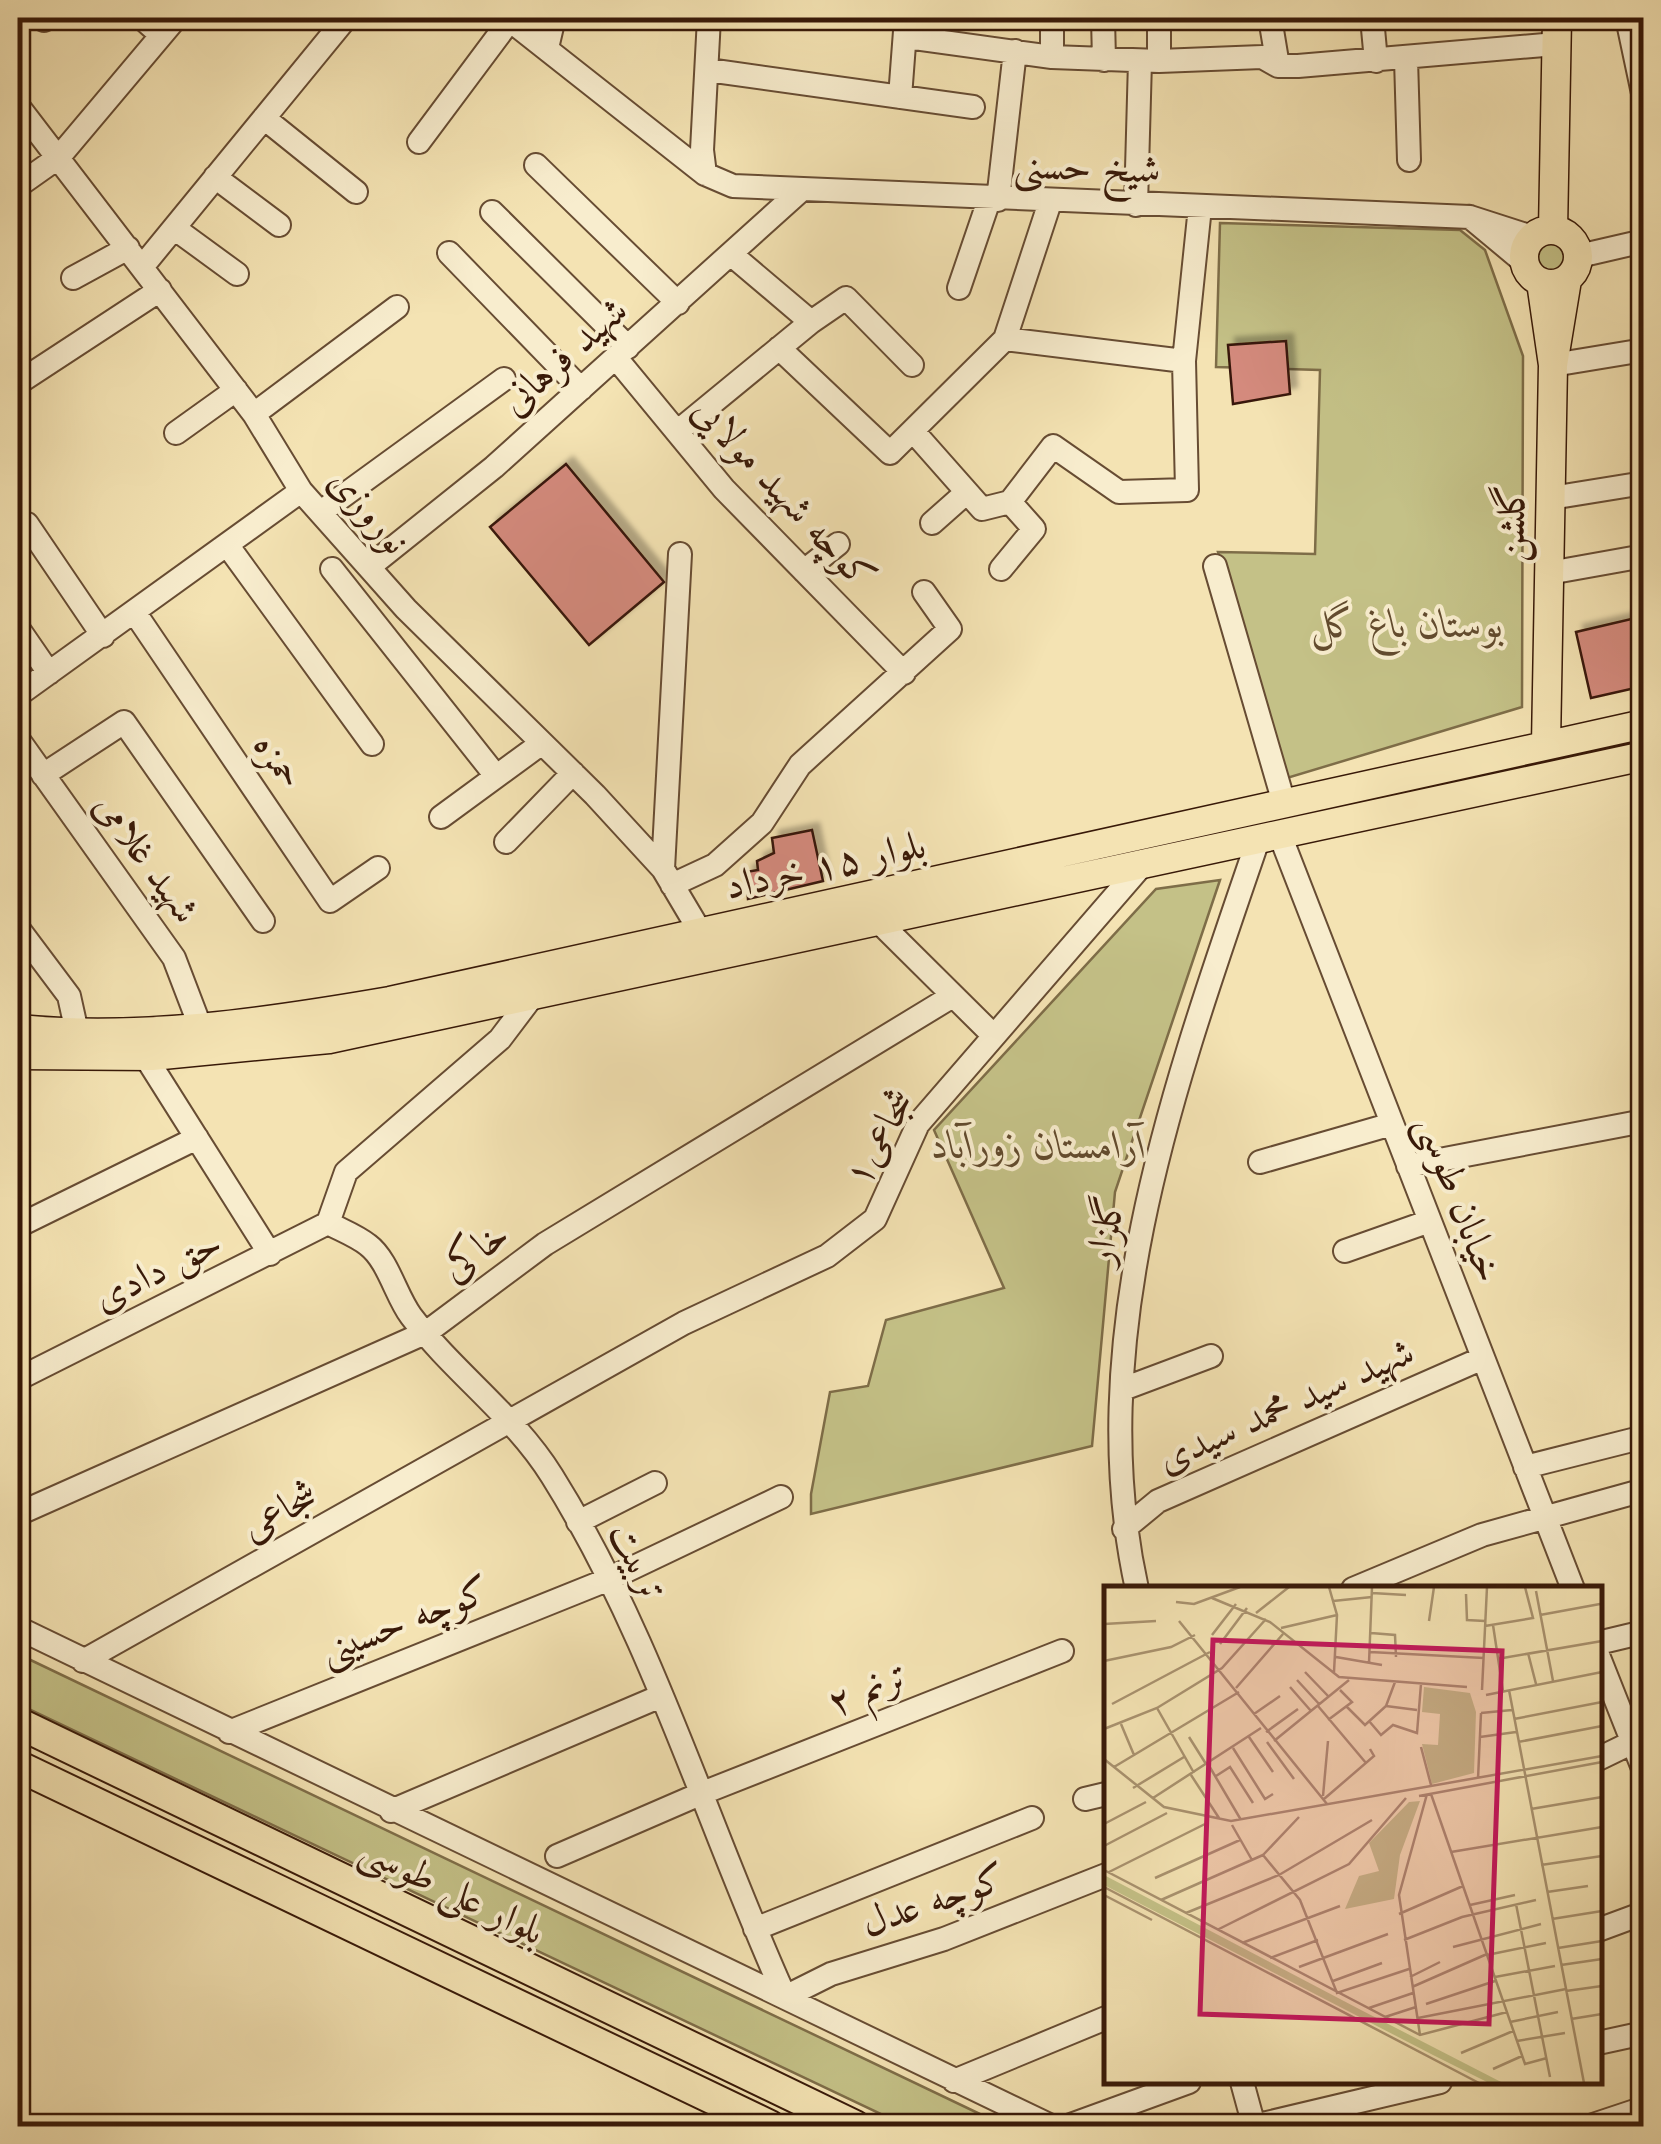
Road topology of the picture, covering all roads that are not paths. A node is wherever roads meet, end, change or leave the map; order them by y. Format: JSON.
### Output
{"nodes":[{"id":1,"x":142,"y":18,"type":"edge"},
{"id":2,"x":346,"y":18,"type":"edge"},
{"id":3,"x":554,"y":18,"type":"edge"},
{"id":4,"x":709,"y":18,"type":"edge"},
{"id":5,"x":1052,"y":18,"type":"edge"},
{"id":6,"x":1103,"y":18,"type":"edge"},
{"id":7,"x":1159,"y":18,"type":"edge"},
{"id":8,"x":1270,"y":18,"type":"edge"},
{"id":9,"x":1372,"y":18,"type":"edge"},
{"id":10,"x":1627,"y":18,"type":"edge"},
{"id":11,"x":509,"y":19,"type":"edge"},
{"id":12,"x":168,"y":26,"type":"edge"},
{"id":13,"x":906,"y":27,"type":"edge"},
{"id":14,"x":1556,"y":31,"type":"edge"},
{"id":15,"x":1638,"y":47,"type":"edge"},
{"id":16,"x":546,"y":48,"type":"junction"},
{"id":17,"x":1014,"y":51,"type":"junction"},
{"id":18,"x":1052,"y":57,"type":"junction"},
{"id":19,"x":1406,"y":59,"type":"junction"},
{"id":20,"x":1104,"y":60,"type":"junction"},
{"id":21,"x":1149,"y":61,"type":"junction"},
{"id":22,"x":1376,"y":61,"type":"junction"},
{"id":23,"x":1278,"y":66,"type":"junction"},
{"id":24,"x":708,"y":70,"type":"junction"},
{"id":25,"x":900,"y":98,"type":"junction"},
{"id":26,"x":1644,"y":98,"type":"edge"},
{"id":27,"x":18,"y":106,"type":"edge"},
{"id":28,"x":974,"y":106,"type":"dead end"},
{"id":29,"x":264,"y":118,"type":"junction"},
{"id":30,"x":420,"y":142,"type":"dead end"},
{"id":31,"x":58,"y":157,"type":"junction"},
{"id":32,"x":1409,"y":160,"type":"dead end"},
{"id":33,"x":536,"y":165,"type":"dead end"},
{"id":34,"x":705,"y":174,"type":"junction"},
{"id":35,"x":216,"y":177,"type":"junction"},
{"id":36,"x":18,"y":186,"type":"edge"},
{"id":37,"x":800,"y":191,"type":"junction"},
{"id":38,"x":356,"y":192,"type":"dead end"},
{"id":39,"x":993,"y":200,"type":"junction"},
{"id":40,"x":1050,"y":202,"type":"junction"},
{"id":41,"x":1136,"y":205,"type":"junction"},
{"id":42,"x":1200,"y":207,"type":"junction"},
{"id":43,"x":492,"y":212,"type":"dead end"},
{"id":44,"x":279,"y":225,"type":"dead end"},
{"id":45,"x":174,"y":228,"type":"junction"},
{"id":46,"x":1644,"y":241,"type":"edge"},
{"id":47,"x":449,"y":253,"type":"dead end"},
{"id":48,"x":732,"y":255,"type":"junction"},
{"id":49,"x":135,"y":258,"type":"junction"},
{"id":50,"x":1549,"y":258,"type":"junction"},
{"id":51,"x":237,"y":274,"type":"dead end"},
{"id":52,"x":73,"y":278,"type":"dead end"},
{"id":53,"x":960,"y":288,"type":"dead end"},
{"id":54,"x":160,"y":290,"type":"junction"},
{"id":55,"x":678,"y":303,"type":"junction"},
{"id":56,"x":397,"y":307,"type":"dead end"},
{"id":57,"x":811,"y":322,"type":"junction"},
{"id":58,"x":1005,"y":339,"type":"junction"},
{"id":59,"x":779,"y":348,"type":"junction"},
{"id":60,"x":1644,"y":350,"type":"edge"},
{"id":61,"x":622,"y":352,"type":"junction"},
{"id":62,"x":1184,"y":361,"type":"junction"},
{"id":63,"x":1554,"y":365,"type":"junction"},
{"id":64,"x":912,"y":366,"type":"dead end"},
{"id":65,"x":504,"y":379,"type":"dead end"},
{"id":66,"x":18,"y":384,"type":"edge"},
{"id":67,"x":581,"y":389,"type":"junction"},
{"id":68,"x":236,"y":390,"type":"junction"},
{"id":69,"x":254,"y":414,"type":"junction"},
{"id":70,"x":913,"y":431,"type":"junction"},
{"id":71,"x":677,"y":432,"type":"junction"},
{"id":72,"x":176,"y":433,"type":"dead end"},
{"id":73,"x":1644,"y":483,"type":"edge"},
{"id":74,"x":302,"y":491,"type":"junction"},
{"id":75,"x":967,"y":492,"type":"junction"},
{"id":76,"x":1551,"y":498,"type":"junction"},
{"id":77,"x":1010,"y":502,"type":"junction"},
{"id":78,"x":320,"y":512,"type":"junction"},
{"id":79,"x":932,"y":523,"type":"dead end"},
{"id":80,"x":28,"y":524,"type":"dead end"},
{"id":81,"x":838,"y":544,"type":"dead end"},
{"id":82,"x":228,"y":546,"type":"junction"},
{"id":83,"x":680,"y":554,"type":"dead end"},
{"id":84,"x":1644,"y":556,"type":"edge"},
{"id":85,"x":1215,"y":566,"type":"dead end"},
{"id":86,"x":369,"y":567,"type":"junction"},
{"id":87,"x":1000,"y":568,"type":"dead end"},
{"id":88,"x":332,"y":569,"type":"dead end"},
{"id":89,"x":804,"y":571,"type":"junction"},
{"id":90,"x":1549,"y":572,"type":"junction"},
{"id":91,"x":924,"y":592,"type":"dead end"},
{"id":92,"x":136,"y":614,"type":"junction"},
{"id":93,"x":18,"y":628,"type":"edge"},
{"id":94,"x":104,"y":636,"type":"junction"},
{"id":95,"x":49,"y":673,"type":"junction"},
{"id":96,"x":904,"y":673,"type":"junction"},
{"id":97,"x":18,"y":695,"type":"edge"},
{"id":98,"x":1644,"y":724,"type":"edge"},
{"id":99,"x":18,"y":740,"type":"edge"},
{"id":100,"x":542,"y":743,"type":"junction"},
{"id":101,"x":372,"y":744,"type":"dead end"},
{"id":102,"x":1546,"y":744,"type":"junction"},
{"id":103,"x":1644,"y":756,"type":"edge"},
{"id":104,"x":573,"y":773,"type":"junction"},
{"id":105,"x":43,"y":775,"type":"junction"},
{"id":106,"x":496,"y":776,"type":"junction"},
{"id":107,"x":1284,"y":803,"type":"junction"},
{"id":108,"x":441,"y":817,"type":"dead end"},
{"id":109,"x":1269,"y":837,"type":"junction"},
{"id":110,"x":506,"y":842,"type":"dead end"},
{"id":111,"x":1142,"y":865,"type":"junction"},
{"id":112,"x":378,"y":868,"type":"dead end"},
{"id":113,"x":667,"y":877,"type":"junction"},
{"id":114,"x":263,"y":921,"type":"dead end"},
{"id":115,"x":813,"y":922,"type":"junction"},
{"id":116,"x":879,"y":922,"type":"junction"},
{"id":117,"x":18,"y":928,"type":"edge"},
{"id":118,"x":701,"y":933,"type":"junction"},
{"id":119,"x":530,"y":998,"type":"junction"},
{"id":120,"x":951,"y":998,"type":"junction"},
{"id":121,"x":200,"y":1026,"type":"junction"},
{"id":122,"x":18,"y":1028,"type":"edge"},
{"id":123,"x":77,"y":1032,"type":"junction"},
{"id":124,"x":994,"y":1035,"type":"junction"},
{"id":125,"x":18,"y":1055,"type":"edge"},
{"id":126,"x":145,"y":1056,"type":"junction"},
{"id":127,"x":1644,"y":1121,"type":"edge"},
{"id":128,"x":1392,"y":1124,"type":"junction"},
{"id":129,"x":198,"y":1138,"type":"junction"},
{"id":130,"x":1260,"y":1162,"type":"dead end"},
{"id":131,"x":1408,"y":1166,"type":"junction"},
{"id":132,"x":1430,"y":1220,"type":"junction"},
{"id":133,"x":328,"y":1223,"type":"junction"},
{"id":134,"x":18,"y":1226,"type":"edge"},
{"id":135,"x":1345,"y":1252,"type":"dead end"},
{"id":136,"x":270,"y":1254,"type":"junction"},
{"id":137,"x":427,"y":1332,"type":"junction"},
{"id":138,"x":1212,"y":1356,"type":"dead end"},
{"id":139,"x":1483,"y":1358,"type":"junction"},
{"id":140,"x":18,"y":1379,"type":"edge"},
{"id":141,"x":1123,"y":1390,"type":"junction"},
{"id":142,"x":511,"y":1424,"type":"junction"},
{"id":143,"x":1644,"y":1437,"type":"edge"},
{"id":144,"x":1525,"y":1467,"type":"junction"},
{"id":145,"x":655,"y":1483,"type":"dead end"},
{"id":146,"x":1644,"y":1490,"type":"edge"},
{"id":147,"x":781,"y":1497,"type":"dead end"},
{"id":148,"x":18,"y":1514,"type":"edge"},
{"id":149,"x":1544,"y":1514,"type":"junction"},
{"id":150,"x":578,"y":1522,"type":"junction"},
{"id":151,"x":1124,"y":1530,"type":"junction"},
{"id":152,"x":606,"y":1580,"type":"junction"},
{"id":153,"x":1136,"y":1586,"type":"edge"},
{"id":154,"x":1361,"y":1586,"type":"edge"},
{"id":155,"x":1572,"y":1586,"type":"edge"},
{"id":156,"x":18,"y":1628,"type":"edge"},
{"id":157,"x":1644,"y":1632,"type":"edge"},
{"id":158,"x":1601,"y":1642,"type":"edge"},
{"id":159,"x":1062,"y":1651,"type":"dead end"},
{"id":160,"x":84,"y":1661,"type":"junction"},
{"id":161,"x":1601,"y":1662,"type":"edge"},
{"id":162,"x":662,"y":1696,"type":"junction"},
{"id":163,"x":18,"y":1723,"type":"edge"},
{"id":164,"x":229,"y":1732,"type":"junction"},
{"id":165,"x":1639,"y":1754,"type":"edge"},
{"id":166,"x":1601,"y":1759,"type":"edge"},
{"id":167,"x":18,"y":1766,"type":"edge"},
{"id":168,"x":700,"y":1794,"type":"junction"},
{"id":169,"x":391,"y":1812,"type":"junction"},
{"id":170,"x":1032,"y":1818,"type":"dead end"},
{"id":171,"x":557,"y":1856,"type":"dead end"},
{"id":172,"x":1104,"y":1877,"type":"edge"},
{"id":173,"x":1644,"y":1914,"type":"edge"},
{"id":174,"x":754,"y":1929,"type":"junction"},
{"id":175,"x":1601,"y":1929,"type":"edge"},
{"id":176,"x":785,"y":1997,"type":"junction"},
{"id":177,"x":1104,"y":2019,"type":"edge"},
{"id":178,"x":1644,"y":2033,"type":"edge"},
{"id":179,"x":1601,"y":2043,"type":"edge"},
{"id":180,"x":954,"y":2081,"type":"junction"},
{"id":181,"x":1184,"y":2084,"type":"edge"},
{"id":182,"x":1243,"y":2084,"type":"edge"},
{"id":183,"x":1432,"y":2084,"type":"edge"},
{"id":184,"x":1644,"y":2108,"type":"edge"},
{"id":185,"x":770,"y":2126,"type":"edge"},
{"id":186,"x":854,"y":2126,"type":"edge"},
{"id":187,"x":1051,"y":2126,"type":"edge"},
{"id":188,"x":1068,"y":2126,"type":"edge"},
{"id":189,"x":1254,"y":2126,"type":"edge"},
{"id":190,"x":1590,"y":2126,"type":"edge"}],
"edges":[{"from":1,"to":12,"type":"street"},
{"from":2,"to":29,"type":"street"},
{"from":3,"to":16,"type":"street"},
{"from":4,"to":24,"type":"street"},
{"from":5,"to":18,"type":"street"},
{"from":6,"to":20,"type":"street"},
{"from":7,"to":21,"type":"street"},
{"from":8,"to":23,"type":"street"},
{"from":9,"to":22,"type":"street"},
{"from":10,"to":15,"type":"street"},
{"from":11,"to":16,"type":"street"},
{"from":11,"to":30,"type":"street"},
{"from":12,"to":31,"type":"street"},
{"from":13,"to":17,"type":"street"},
{"from":13,"to":25,"type":"street"},
{"from":14,"to":19,"type":"street"},
{"from":14,"to":50,"type":"main road","name":"گلشن"},
{"from":15,"to":26,"type":"street"},
{"from":16,"to":34,"type":"street"},
{"from":17,"to":18,"type":"street"},
{"from":17,"to":39,"type":"street"},
{"from":18,"to":20,"type":"street"},
{"from":19,"to":22,"type":"street"},
{"from":19,"to":32,"type":"street"},
{"from":20,"to":21,"type":"street"},
{"from":21,"to":23,"type":"street"},
{"from":21,"to":41,"type":"street"},
{"from":22,"to":23,"type":"street"},
{"from":24,"to":25,"type":"street"},
{"from":24,"to":34,"type":"street"},
{"from":25,"to":28,"type":"street"},
{"from":27,"to":31,"type":"street","name":"نوروزی"},
{"from":29,"to":35,"type":"street"},
{"from":29,"to":38,"type":"street"},
{"from":31,"to":36,"type":"street"},
{"from":31,"to":49,"type":"street","name":"نوروزی"},
{"from":33,"to":55,"type":"street"},
{"from":34,"to":37,"type":"street","name":"شیخ حسنی"},
{"from":35,"to":44,"type":"street"},
{"from":35,"to":45,"type":"street"},
{"from":37,"to":39,"type":"street","name":"شیخ حسنی"},
{"from":37,"to":48,"type":"street","name":"شهید فرهانی"},
{"from":39,"to":40,"type":"street","name":"شیخ حسنی"},
{"from":39,"to":53,"type":"street"},
{"from":40,"to":41,"type":"street","name":"شیخ حسنی"},
{"from":40,"to":58,"type":"street"},
{"from":41,"to":42,"type":"street","name":"شیخ حسنی"},
{"from":42,"to":50,"type":"street","name":"شیخ حسنی"},
{"from":42,"to":62,"type":"street"},
{"from":43,"to":61,"type":"street","name":"کوچه شهید مولایی"},
{"from":45,"to":49,"type":"street"},
{"from":45,"to":51,"type":"street"},
{"from":46,"to":50,"type":"street"},
{"from":47,"to":67,"type":"street"},
{"from":48,"to":55,"type":"street","name":"شهید فرهانی"},
{"from":48,"to":57,"type":"street"},
{"from":49,"to":52,"type":"street"},
{"from":49,"to":54,"type":"street","name":"نوروزی"},
{"from":50,"to":63,"type":"main road","name":"گلشن"},
{"from":54,"to":66,"type":"street"},
{"from":54,"to":68,"type":"street","name":"نوروزی"},
{"from":55,"to":61,"type":"street","name":"شهید فرهانی"},
{"from":56,"to":69,"type":"street"},
{"from":57,"to":59,"type":"street"},
{"from":57,"to":64,"type":"street"},
{"from":58,"to":62,"type":"street"},
{"from":58,"to":70,"type":"street"},
{"from":59,"to":70,"type":"street"},
{"from":59,"to":71,"type":"street"},
{"from":60,"to":63,"type":"street"},
{"from":61,"to":67,"type":"street","name":"شهید فرهانی"},
{"from":61,"to":71,"type":"street","name":"کوچه شهید مولایی"},
{"from":62,"to":77,"type":"street"},
{"from":63,"to":76,"type":"main road","name":"گلشن"},
{"from":65,"to":78,"type":"street"},
{"from":67,"to":86,"type":"street","name":"شهید فرهانی"},
{"from":68,"to":69,"type":"street","name":"نوروزی"},
{"from":68,"to":72,"type":"street"},
{"from":69,"to":74,"type":"street","name":"نوروزی"},
{"from":70,"to":75,"type":"street"},
{"from":71,"to":89,"type":"street","name":"کوچه شهید مولایی"},
{"from":73,"to":76,"type":"street"},
{"from":74,"to":78,"type":"street","name":"نوروزی"},
{"from":74,"to":82,"type":"street"},
{"from":75,"to":77,"type":"street"},
{"from":75,"to":79,"type":"street"},
{"from":76,"to":90,"type":"main road","name":"گلشن"},
{"from":77,"to":87,"type":"street"},
{"from":78,"to":86,"type":"street","name":"نوروزی"},
{"from":80,"to":94,"type":"street"},
{"from":81,"to":89,"type":"street"},
{"from":82,"to":92,"type":"street"},
{"from":82,"to":101,"type":"street"},
{"from":83,"to":113,"type":"street"},
{"from":84,"to":90,"type":"street"},
{"from":85,"to":107,"type":"street"},
{"from":86,"to":100,"type":"street","name":"نوروزی"},
{"from":88,"to":106,"type":"street"},
{"from":89,"to":96,"type":"street","name":"کوچه شهید مولایی"},
{"from":90,"to":102,"type":"main road","name":"گلشن"},
{"from":91,"to":96,"type":"street"},
{"from":92,"to":94,"type":"street"},
{"from":92,"to":112,"type":"street","name":"حمزه"},
{"from":93,"to":95,"type":"street"},
{"from":94,"to":95,"type":"street"},
{"from":95,"to":97,"type":"street"},
{"from":96,"to":113,"type":"street"},
{"from":98,"to":102,"type":"main road","name":"بلوار ۱۵ خرداد"},
{"from":99,"to":105,"type":"street","name":"شهید غلامی"},
{"from":100,"to":104,"type":"street","name":"نوروزی"},
{"from":100,"to":106,"type":"street"},
{"from":102,"to":107,"type":"main road","name":"بلوار ۱۵ خرداد"},
{"from":103,"to":109,"type":"main road","name":"بلوار ۱۵ خرداد"},
{"from":104,"to":110,"type":"street"},
{"from":104,"to":113,"type":"street","name":"نوروزی"},
{"from":105,"to":114,"type":"street"},
{"from":105,"to":121,"type":"street","name":"شهید غلامی"},
{"from":106,"to":108,"type":"street"},
{"from":107,"to":115,"type":"main road","name":"بلوار ۱۵ خرداد"},
{"from":109,"to":111,"type":"main road","name":"بلوار ۱۵ خرداد"},
{"from":109,"to":128,"type":"street","name":"خیابان طوسی"},
{"from":109,"to":141,"type":"street","name":"گلزار"},
{"from":111,"to":116,"type":"main road","name":"بلوار ۱۵ خرداد"},
{"from":111,"to":124,"type":"street","name":"شجاعی۱"},
{"from":113,"to":118,"type":"street","name":"نوروزی"},
{"from":115,"to":116,"type":"main road","name":"بلوار ۱۵ خرداد"},
{"from":115,"to":118,"type":"main road","name":"بلوار ۱۵ خرداد"},
{"from":115,"to":119,"type":"main road","name":"بلوار ۱۵ خرداد"},
{"from":116,"to":120,"type":"street"},
{"from":117,"to":123,"type":"street"},
{"from":118,"to":121,"type":"main road","name":"بلوار ۱۵ خرداد"},
{"from":119,"to":126,"type":"main road","name":"بلوار ۱۵ خرداد"},
{"from":119,"to":133,"type":"street"},
{"from":120,"to":124,"type":"street"},
{"from":120,"to":137,"type":"street","name":"خاکی"},
{"from":121,"to":123,"type":"main road","name":"بلوار ۱۵ خرداد"},
{"from":122,"to":123,"type":"main road","name":"بلوار ۱۵ خرداد"},
{"from":124,"to":142,"type":"street","name":"شجاعی۱"},
{"from":125,"to":126,"type":"main road","name":"بلوار ۱۵ خرداد"},
{"from":126,"to":129,"type":"street"},
{"from":127,"to":131,"type":"street"},
{"from":128,"to":130,"type":"street"},
{"from":128,"to":131,"type":"street","name":"خیابان طوسی"},
{"from":129,"to":134,"type":"street"},
{"from":129,"to":136,"type":"street"},
{"from":131,"to":132,"type":"street","name":"خیابان طوسی"},
{"from":132,"to":135,"type":"street"},
{"from":132,"to":139,"type":"street","name":"خیابان طوسی"},
{"from":133,"to":136,"type":"street","name":"حق دادی"},
{"from":133,"to":137,"type":"street","name":"تربیت"},
{"from":136,"to":140,"type":"street","name":"حق دادی"},
{"from":137,"to":142,"type":"street","name":"تربیت"},
{"from":137,"to":148,"type":"street","name":"خاکی"},
{"from":138,"to":141,"type":"street"},
{"from":139,"to":144,"type":"street","name":"خیابان طوسی"},
{"from":139,"to":151,"type":"street","name":"شهید سید محمد سیدی"},
{"from":141,"to":151,"type":"street","name":"گلزار"},
{"from":142,"to":150,"type":"street","name":"تربیت"},
{"from":142,"to":160,"type":"street","name":"شجاعی"},
{"from":143,"to":144,"type":"street"},
{"from":144,"to":149,"type":"street","name":"خیابان طوسی"},
{"from":145,"to":150,"type":"street"},
{"from":146,"to":149,"type":"street"},
{"from":147,"to":152,"type":"street","name":"کوچه حسینی"},
{"from":149,"to":154,"type":"street"},
{"from":149,"to":155,"type":"street","name":"خیابان طوسی"},
{"from":150,"to":152,"type":"street","name":"تربیت"},
{"from":151,"to":153,"type":"street","name":"گلزار"},
{"from":152,"to":162,"type":"street","name":"تربیت"},
{"from":152,"to":164,"type":"street","name":"کوچه حسینی"},
{"from":156,"to":160,"type":"street"},
{"from":157,"to":158,"type":"street"},
{"from":159,"to":168,"type":"street","name":"ترنم ۲"},
{"from":160,"to":164,"type":"street"},
{"from":161,"to":165,"type":"street"},
{"from":162,"to":168,"type":"street","name":"تربیت"},
{"from":162,"to":169,"type":"street"},
{"from":163,"to":186,"type":"highway","name":"بلوار علی طوسی"},
{"from":164,"to":169,"type":"street"},
{"from":165,"to":166,"type":"street"},
{"from":167,"to":185,"type":"highway","name":"بلوار علی طوسی"},
{"from":168,"to":171,"type":"street","name":"ترنم ۲"},
{"from":168,"to":174,"type":"street","name":"تربیت"},
{"from":169,"to":176,"type":"street"},
{"from":170,"to":174,"type":"street"},
{"from":172,"to":176,"type":"street","name":"کوچه عدل"},
{"from":173,"to":175,"type":"street"},
{"from":174,"to":176,"type":"street","name":"تربیت"},
{"from":176,"to":180,"type":"street"},
{"from":177,"to":180,"type":"street"},
{"from":178,"to":179,"type":"street"},
{"from":180,"to":187,"type":"street"},
{"from":181,"to":188,"type":"street"},
{"from":182,"to":189,"type":"street"},
{"from":183,"to":189,"type":"street"},
{"from":184,"to":190,"type":"street"}]}
